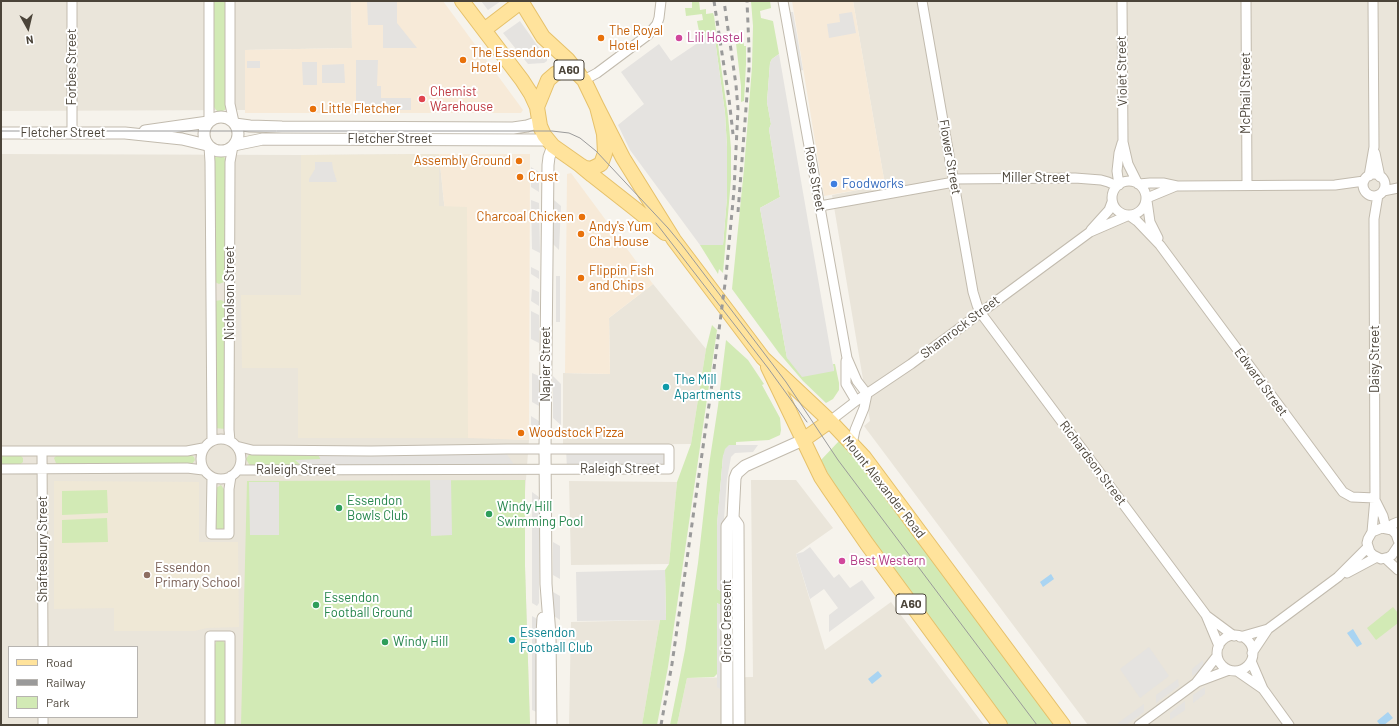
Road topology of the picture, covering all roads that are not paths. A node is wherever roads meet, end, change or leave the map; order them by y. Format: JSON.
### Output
{"nodes":[{"id":1,"x":72,"y":1,"type":"edge"},
{"id":2,"x":209,"y":1,"type":"edge"},
{"id":3,"x":230,"y":1,"type":"edge"},
{"id":4,"x":462,"y":1,"type":"edge"},
{"id":5,"x":522,"y":1,"type":"edge"},
{"id":6,"x":661,"y":1,"type":"edge"},
{"id":7,"x":783,"y":1,"type":"edge"},
{"id":8,"x":922,"y":1,"type":"edge"},
{"id":9,"x":1122,"y":1,"type":"edge"},
{"id":10,"x":1246,"y":1,"type":"edge"},
{"id":11,"x":1373,"y":1,"type":"edge"},
{"id":12,"x":484,"y":30,"type":"junction"},
{"id":13,"x":583,"y":79,"type":"junction"},
{"id":14,"x":537,"y":107,"type":"junction"},
{"id":15,"x":597,"y":107,"type":"junction"},
{"id":16,"x":208,"y":121,"type":"junction"},
{"id":17,"x":539,"y":122,"type":"junction"},
{"id":18,"x":234,"y":123,"type":"junction"},
{"id":19,"x":1,"y":133,"type":"edge"},
{"id":20,"x":72,"y":133,"type":"junction"},
{"id":21,"x":125,"y":133,"type":"junction"},
{"id":22,"x":1123,"y":142,"type":"junction"},
{"id":23,"x":550,"y":143,"type":"junction"},
{"id":24,"x":208,"y":146,"type":"junction"},
{"id":25,"x":233,"y":146,"type":"junction"},
{"id":26,"x":1374,"y":147,"type":"junction"},
{"id":27,"x":580,"y":165,"type":"junction"},
{"id":28,"x":1367,"y":178,"type":"junction"},
{"id":29,"x":1382,"y":179,"type":"junction"},
{"id":30,"x":954,"y":181,"type":"junction"},
{"id":31,"x":1398,"y":183,"type":"edge"},
{"id":32,"x":1139,"y":184,"type":"junction"},
{"id":33,"x":1118,"y":185,"type":"junction"},
{"id":34,"x":1247,"y":185,"type":"junction"},
{"id":35,"x":1335,"y":185,"type":"junction"},
{"id":36,"x":1177,"y":186,"type":"junction"},
{"id":37,"x":1398,"y":188,"type":"edge"},
{"id":38,"x":1374,"y":193,"type":"junction"},
{"id":39,"x":1147,"y":199,"type":"junction"},
{"id":40,"x":1112,"y":202,"type":"junction"},
{"id":41,"x":820,"y":206,"type":"junction"},
{"id":42,"x":1128,"y":216,"type":"junction"},
{"id":43,"x":1090,"y":232,"type":"junction"},
{"id":44,"x":674,"y":240,"type":"junction"},
{"id":45,"x":1160,"y":245,"type":"junction"},
{"id":46,"x":980,"y":312,"type":"junction"},
{"id":47,"x":763,"y":358,"type":"junction"},
{"id":48,"x":847,"y":358,"type":"junction"},
{"id":49,"x":867,"y":394,"type":"junction"},
{"id":50,"x":856,"y":401,"type":"junction"},
{"id":51,"x":830,"y":421,"type":"junction"},
{"id":52,"x":804,"y":440,"type":"junction"},
{"id":53,"x":212,"y":441,"type":"junction"},
{"id":54,"x":233,"y":443,"type":"junction"},
{"id":55,"x":852,"y":444,"type":"junction"},
{"id":56,"x":203,"y":448,"type":"junction"},
{"id":57,"x":545,"y":449,"type":"junction"},
{"id":58,"x":1,"y":451,"type":"edge"},
{"id":59,"x":42,"y":451,"type":"junction"},
{"id":60,"x":1,"y":469,"type":"edge"},
{"id":61,"x":546,"y":469,"type":"junction"},
{"id":62,"x":42,"y":470,"type":"junction"},
{"id":63,"x":203,"y":470,"type":"junction"},
{"id":64,"x":234,"y":473,"type":"junction"},
{"id":65,"x":212,"y":477,"type":"junction"},
{"id":66,"x":1375,"y":498,"type":"junction"},
{"id":67,"x":733,"y":518,"type":"junction"},
{"id":68,"x":1398,"y":522,"type":"edge"},
{"id":69,"x":1386,"y":528,"type":"junction"},
{"id":70,"x":1372,"y":532,"type":"junction"},
{"id":71,"x":1368,"y":547,"type":"junction"},
{"id":72,"x":1397,"y":549,"type":"edge"},
{"id":73,"x":1381,"y":558,"type":"junction"},
{"id":74,"x":1398,"y":570,"type":"edge"},
{"id":75,"x":1338,"y":577,"type":"junction"},
{"id":76,"x":546,"y":584,"type":"junction"},
{"id":77,"x":727,"y":593,"type":"junction"},
{"id":78,"x":738,"y":593,"type":"junction"},
{"id":79,"x":1206,"y":615,"type":"junction"},
{"id":80,"x":1268,"y":629,"type":"junction"},
{"id":81,"x":1237,"y":636,"type":"junction"},
{"id":82,"x":43,"y":646,"type":"edge"},
{"id":83,"x":1219,"y":646,"type":"junction"},
{"id":84,"x":1217,"y":656,"type":"junction"},
{"id":85,"x":1251,"y":657,"type":"junction"},
{"id":86,"x":1233,"y":671,"type":"junction"},
{"id":87,"x":733,"y":679,"type":"junction"},
{"id":88,"x":1196,"y":683,"type":"junction"},
{"id":89,"x":1263,"y":689,"type":"junction"},
{"id":90,"x":210,"y":725,"type":"edge"},
{"id":91,"x":230,"y":725,"type":"edge"},
{"id":92,"x":542,"y":725,"type":"edge"},
{"id":93,"x":551,"y":725,"type":"edge"},
{"id":94,"x":727,"y":725,"type":"edge"},
{"id":95,"x":739,"y":725,"type":"edge"},
{"id":96,"x":1000,"y":725,"type":"edge"},
{"id":97,"x":1063,"y":725,"type":"edge"},
{"id":98,"x":1139,"y":725,"type":"edge"},
{"id":99,"x":1289,"y":725,"type":"edge"}],
"edges":[{"from":1,"to":20,"type":"street","name":"Forbes Street"},
{"from":2,"to":16,"type":"street"},
{"from":3,"to":18,"type":"street"},
{"from":4,"to":12,"type":"main road","number":"A60"},
{"from":5,"to":12,"type":"main road"},
{"from":5,"to":13,"type":"main road","number":"A60"},
{"from":6,"to":13,"type":"street"},
{"from":7,"to":41,"type":"street","name":"Rose Street"},
{"from":8,"to":30,"type":"street","name":"Flower Street"},
{"from":9,"to":22,"type":"street","name":"Violet Street"},
{"from":10,"to":34,"type":"street","name":"McPhail Street"},
{"from":11,"to":26,"type":"street"},
{"from":12,"to":14,"type":"main road","number":"A60"},
{"from":13,"to":14,"type":"main road","number":"A60"},
{"from":13,"to":15,"type":"main road","number":"A60"},
{"from":14,"to":17,"type":"main road","number":"A60"},
{"from":15,"to":27,"type":"main road","number":"A60"},
{"from":15,"to":44,"type":"main road","name":"Mount Alexander Road","number":"A60"},
{"from":16,"to":18,"type":"street"},
{"from":16,"to":21,"type":"street","name":"Fletcher Street"},
{"from":16,"to":24,"type":"street"},
{"from":17,"to":18,"type":"street","name":"Fletcher Street"},
{"from":17,"to":23,"type":"main road","number":"A60"},
{"from":18,"to":25,"type":"street"},
{"from":19,"to":20,"type":"street","name":"Fletcher Street"},
{"from":20,"to":21,"type":"street","name":"Fletcher Street"},
{"from":21,"to":24,"type":"street","name":"Fletcher Street"},
{"from":22,"to":32,"type":"street","name":"Violet Street"},
{"from":22,"to":33,"type":"street","name":"Violet Street"},
{"from":23,"to":25,"type":"street","name":"Fletcher Street"},
{"from":23,"to":27,"type":"main road","number":"A60"},
{"from":23,"to":57,"type":"street","name":"Napier Street"},
{"from":24,"to":25,"type":"street"},
{"from":24,"to":53,"type":"street","name":"Nicholson Street"},
{"from":25,"to":54,"type":"street","name":"Nicholson Street"},
{"from":26,"to":28,"type":"street"},
{"from":26,"to":29,"type":"street"},
{"from":27,"to":44,"type":"main road","name":"Mount Alexander Road","number":"A60"},
{"from":28,"to":29,"type":"street"},
{"from":28,"to":35,"type":"street"},
{"from":28,"to":38,"type":"street"},
{"from":29,"to":31,"type":"street"},
{"from":29,"to":38,"type":"street"},
{"from":30,"to":33,"type":"street","name":"Miller Street"},
{"from":30,"to":41,"type":"street","name":"Miller Street"},
{"from":30,"to":46,"type":"street","name":"Flower Street"},
{"from":32,"to":33,"type":"street"},
{"from":32,"to":36,"type":"street"},
{"from":32,"to":39,"type":"street"},
{"from":33,"to":40,"type":"street"},
{"from":34,"to":35,"type":"street"},
{"from":34,"to":36,"type":"street"},
{"from":35,"to":38,"type":"street"},
{"from":36,"to":39,"type":"street"},
{"from":37,"to":38,"type":"street"},
{"from":38,"to":66,"type":"street","name":"Daisy Street"},
{"from":39,"to":42,"type":"street"},
{"from":39,"to":45,"type":"street","name":"Edward Street"},
{"from":40,"to":42,"type":"street"},
{"from":40,"to":43,"type":"street","name":"Shamrock Street"},
{"from":41,"to":48,"type":"street","name":"Rose Street"},
{"from":42,"to":43,"type":"street","name":"Shamrock Street"},
{"from":42,"to":45,"type":"street","name":"Edward Street"},
{"from":43,"to":46,"type":"street","name":"Shamrock Street"},
{"from":44,"to":47,"type":"main road","name":"Mount Alexander Road","number":"A60"},
{"from":45,"to":66,"type":"street","name":"Edward Street"},
{"from":46,"to":49,"type":"street","name":"Shamrock Street"},
{"from":46,"to":79,"type":"street","name":"Richardson Street"},
{"from":47,"to":51,"type":"main road","name":"Mount Alexander Road","number":"A60"},
{"from":47,"to":52,"type":"main road","name":"Mount Alexander Road","number":"A60"},
{"from":48,"to":49,"type":"street","name":"Rose Street"},
{"from":48,"to":50,"type":"street","name":"Rose Street"},
{"from":49,"to":50,"type":"street","name":"Shamrock Street"},
{"from":49,"to":55,"type":"street"},
{"from":50,"to":51,"type":"street","name":"Shamrock Street"},
{"from":51,"to":52,"type":"main road"},
{"from":51,"to":55,"type":"main road","name":"Mount Alexander Road","number":"A60"},
{"from":52,"to":67,"type":"street","name":"Grice Crescent"},
{"from":52,"to":96,"type":"main road","name":"Mount Alexander Road","number":"A60"},
{"from":53,"to":54,"type":"street"},
{"from":53,"to":56,"type":"street"},
{"from":54,"to":57,"type":"street","name":"Raleigh Street"},
{"from":54,"to":64,"type":"street"},
{"from":55,"to":97,"type":"main road","name":"Mount Alexander Road","number":"A60"},
{"from":56,"to":59,"type":"street"},
{"from":56,"to":63,"type":"street"},
{"from":57,"to":61,"type":"street","name":"Napier Street"},
{"from":57,"to":61,"type":"street","name":"Raleigh Street"},
{"from":58,"to":59,"type":"street"},
{"from":59,"to":62,"type":"street","name":"Shaftesbury Street"},
{"from":60,"to":62,"type":"street"},
{"from":61,"to":64,"type":"street","name":"Raleigh Street"},
{"from":61,"to":76,"type":"street","name":"Napier Street"},
{"from":62,"to":63,"type":"street"},
{"from":62,"to":82,"type":"street","name":"Shaftesbury Street"},
{"from":63,"to":65,"type":"street"},
{"from":64,"to":65,"type":"street"},
{"from":64,"to":65,"type":"street"},
{"from":66,"to":69,"type":"street","name":"Daisy Street"},
{"from":66,"to":70,"type":"street","name":"Daisy Street"},
{"from":67,"to":77,"type":"street","name":"Grice Crescent"},
{"from":67,"to":78,"type":"street","name":"Grice Crescent"},
{"from":68,"to":69,"type":"street"},
{"from":69,"to":70,"type":"street"},
{"from":69,"to":72,"type":"street"},
{"from":70,"to":71,"type":"street"},
{"from":71,"to":73,"type":"street"},
{"from":71,"to":75,"type":"street"},
{"from":72,"to":73,"type":"street"},
{"from":73,"to":74,"type":"street"},
{"from":73,"to":75,"type":"street"},
{"from":75,"to":80,"type":"street"},
{"from":76,"to":92,"type":"street","name":"Napier Street"},
{"from":76,"to":93,"type":"street","name":"Napier Street"},
{"from":77,"to":78,"type":"street"},
{"from":77,"to":87,"type":"street","name":"Grice Crescent"},
{"from":78,"to":87,"type":"street","name":"Grice Crescent"},
{"from":79,"to":81,"type":"street","name":"Richardson Street"},
{"from":79,"to":83,"type":"street","name":"Richardson Street"},
{"from":80,"to":81,"type":"street"},
{"from":80,"to":85,"type":"street"},
{"from":81,"to":83,"type":"street"},
{"from":81,"to":85,"type":"street"},
{"from":83,"to":84,"type":"street"},
{"from":84,"to":86,"type":"street"},
{"from":84,"to":88,"type":"street"},
{"from":85,"to":86,"type":"street"},
{"from":85,"to":89,"type":"street"},
{"from":86,"to":88,"type":"street"},
{"from":86,"to":89,"type":"street"},
{"from":87,"to":94,"type":"street","name":"Grice Crescent"},
{"from":87,"to":95,"type":"street","name":"Grice Crescent"},
{"from":88,"to":98,"type":"street"},
{"from":89,"to":99,"type":"street"},
{"from":90,"to":91,"type":"street"}]}
